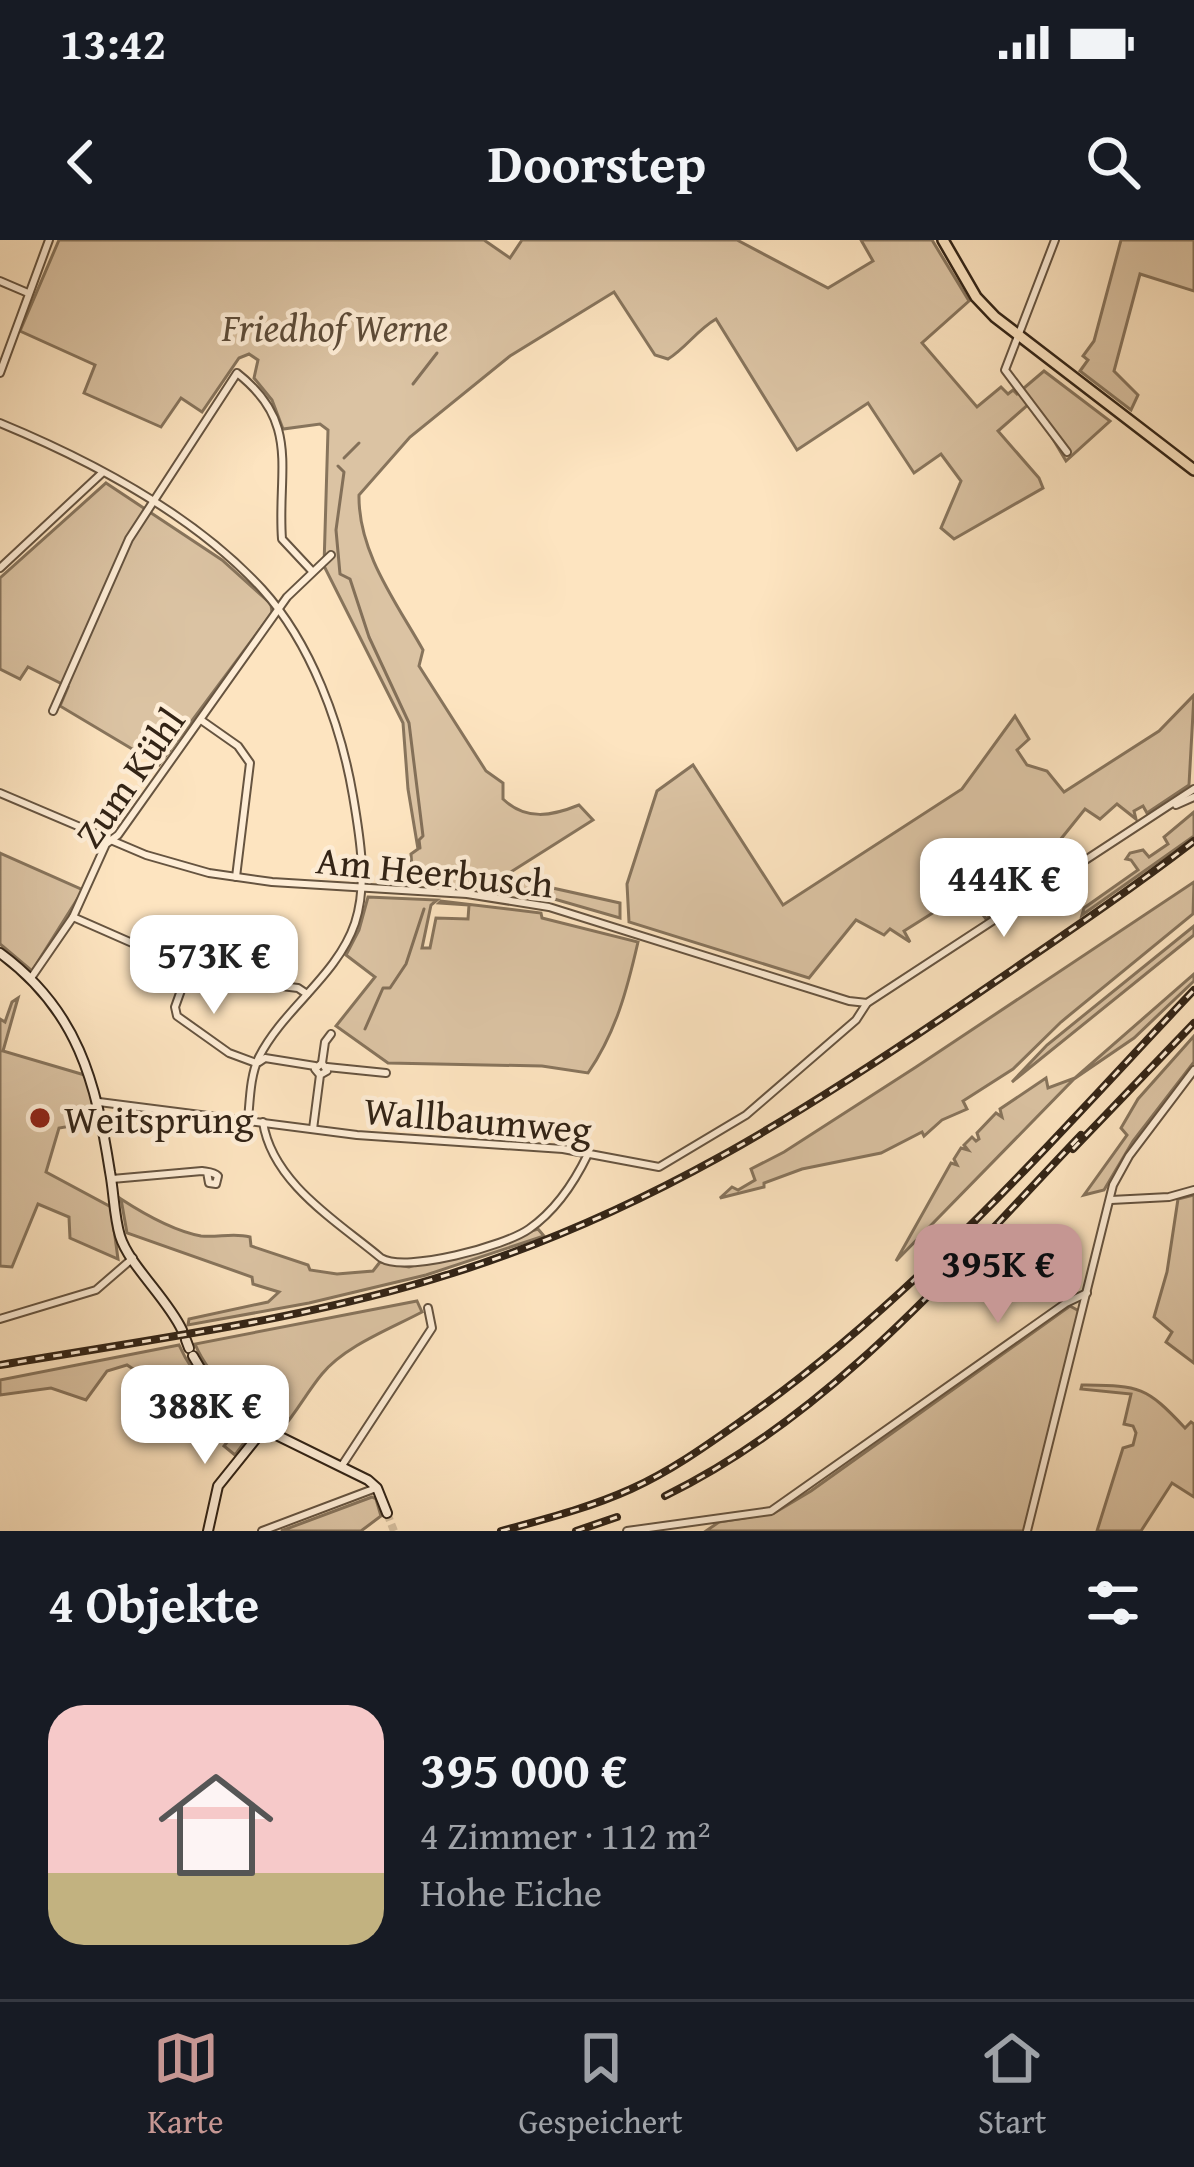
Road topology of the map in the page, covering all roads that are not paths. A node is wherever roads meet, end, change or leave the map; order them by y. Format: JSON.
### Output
{"nodes":[{"id":1,"x":49,"y":240,"type":"edge"},
{"id":2,"x":943,"y":240,"type":"edge"},
{"id":3,"x":1055,"y":240,"type":"edge"},
{"id":4,"x":0,"y":281,"type":"edge"},
{"id":5,"x":28,"y":292,"type":"junction"},
{"id":6,"x":1020,"y":337,"type":"junction"},
{"id":7,"x":0,"y":373,"type":"edge"},
{"id":8,"x":0,"y":423,"type":"edge"},
{"id":9,"x":1066,"y":452,"type":"dead end"},
{"id":10,"x":1194,"y":470,"type":"edge"},
{"id":11,"x":102,"y":473,"type":"junction"},
{"id":12,"x":152,"y":501,"type":"junction"},
{"id":13,"x":331,"y":556,"type":"dead end"},
{"id":14,"x":0,"y":568,"type":"edge"},
{"id":15,"x":311,"y":570,"type":"junction"},
{"id":16,"x":278,"y":610,"type":"junction"},
{"id":17,"x":53,"y":711,"type":"dead end"},
{"id":18,"x":201,"y":720,"type":"junction"},
{"id":19,"x":0,"y":793,"type":"edge"},
{"id":20,"x":1194,"y":793,"type":"edge"},
{"id":21,"x":111,"y":840,"type":"junction"},
{"id":22,"x":236,"y":878,"type":"junction"},
{"id":23,"x":361,"y":888,"type":"junction"},
{"id":24,"x":73,"y":917,"type":"junction"},
{"id":25,"x":0,"y":953,"type":"edge"},
{"id":26,"x":189,"y":968,"type":"junction"},
{"id":27,"x":31,"y":978,"type":"junction"},
{"id":28,"x":307,"y":994,"type":"junction"},
{"id":29,"x":867,"y":1003,"type":"junction"},
{"id":30,"x":331,"y":1034,"type":"dead end"},
{"id":31,"x":256,"y":1063,"type":"junction"},
{"id":32,"x":322,"y":1065,"type":"junction"},
{"id":33,"x":1194,"y":1070,"type":"edge"},
{"id":34,"x":386,"y":1073,"type":"dead end"},
{"id":35,"x":99,"y":1102,"type":"junction"},
{"id":36,"x":248,"y":1120,"type":"junction"},
{"id":37,"x":263,"y":1122,"type":"junction"},
{"id":38,"x":313,"y":1129,"type":"junction"},
{"id":39,"x":588,"y":1154,"type":"junction"},
{"id":40,"x":207,"y":1172,"type":"dead end"},
{"id":41,"x":112,"y":1179,"type":"junction"},
{"id":42,"x":1194,"y":1190,"type":"edge"},
{"id":43,"x":1112,"y":1200,"type":"junction"},
{"id":44,"x":133,"y":1258,"type":"junction"},
{"id":45,"x":1087,"y":1293,"type":"junction"},
{"id":46,"x":428,"y":1307,"type":"dead end"},
{"id":47,"x":0,"y":1319,"type":"edge"},
{"id":48,"x":182,"y":1330,"type":"dead end"},
{"id":49,"x":189,"y":1348,"type":"dead end"},
{"id":50,"x":263,"y":1430,"type":"junction"},
{"id":51,"x":340,"y":1467,"type":"junction"},
{"id":52,"x":377,"y":1488,"type":"junction"},
{"id":53,"x":388,"y":1513,"type":"tunnel mouth"},
{"id":54,"x":709,"y":1523,"type":"junction"},
{"id":55,"x":208,"y":1531,"type":"edge"},
{"id":56,"x":262,"y":1531,"type":"edge"},
{"id":57,"x":627,"y":1531,"type":"edge"},
{"id":58,"x":702,"y":1531,"type":"edge"},
{"id":59,"x":1027,"y":1531,"type":"edge"}],
"edges":[{"from":1,"to":5,"type":"street"},
{"from":2,"to":6,"type":"main road"},
{"from":3,"to":6,"type":"street"},
{"from":4,"to":5,"type":"street"},
{"from":5,"to":7,"type":"street"},
{"from":6,"to":9,"type":"street"},
{"from":6,"to":10,"type":"main road"},
{"from":8,"to":11,"type":"street"},
{"from":11,"to":12,"type":"street"},
{"from":11,"to":14,"type":"street"},
{"from":12,"to":15,"type":"street"},
{"from":12,"to":16,"type":"street"},
{"from":12,"to":17,"type":"street"},
{"from":13,"to":15,"type":"street","name":"Zum Kühl"},
{"from":15,"to":16,"type":"street","name":"Zum Kühl"},
{"from":16,"to":18,"type":"street","name":"Zum Kühl"},
{"from":16,"to":23,"type":"street"},
{"from":18,"to":21,"type":"street","name":"Zum Kühl"},
{"from":18,"to":22,"type":"street"},
{"from":19,"to":21,"type":"street","name":"Am Heerbusch"},
{"from":20,"to":29,"type":"street","name":"Wallbaumweg"},
{"from":21,"to":22,"type":"street","name":"Am Heerbusch"},
{"from":21,"to":24,"type":"street","name":"Zum Kühl"},
{"from":22,"to":23,"type":"street","name":"Am Heerbusch"},
{"from":23,"to":28,"type":"street"},
{"from":23,"to":29,"type":"street","name":"Am Heerbusch"},
{"from":24,"to":26,"type":"street"},
{"from":24,"to":27,"type":"street","name":"Zum Kühl"},
{"from":25,"to":27,"type":"street"},
{"from":26,"to":28,"type":"street"},
{"from":26,"to":31,"type":"street"},
{"from":27,"to":35,"type":"street"},
{"from":28,"to":31,"type":"street"},
{"from":29,"to":39,"type":"street","name":"Wallbaumweg"},
{"from":30,"to":32,"type":"street","name":"Wallbaumweg"},
{"from":31,"to":32,"type":"street","name":"Wallbaumweg"},
{"from":31,"to":36,"type":"street"},
{"from":32,"to":34,"type":"street","name":"Wallbaumweg"},
{"from":32,"to":38,"type":"street","name":"Wallbaumweg"},
{"from":33,"to":43,"type":"street"},
{"from":35,"to":36,"type":"street","name":"Wallbaumweg"},
{"from":35,"to":41,"type":"street"},
{"from":36,"to":37,"type":"street","name":"Wallbaumweg"},
{"from":37,"to":38,"type":"street","name":"Wallbaumweg"},
{"from":37,"to":39,"type":"street"},
{"from":38,"to":39,"type":"street","name":"Wallbaumweg"},
{"from":40,"to":41,"type":"street"},
{"from":41,"to":44,"type":"street"},
{"from":42,"to":43,"type":"street"},
{"from":43,"to":45,"type":"street"},
{"from":44,"to":47,"type":"street"},
{"from":44,"to":48,"type":"street"},
{"from":45,"to":54,"type":"street"},
{"from":45,"to":59,"type":"street"},
{"from":46,"to":51,"type":"street"},
{"from":49,"to":50,"type":"street"},
{"from":50,"to":51,"type":"street"},
{"from":50,"to":55,"type":"street"},
{"from":51,"to":52,"type":"street"},
{"from":52,"to":53,"type":"street"},
{"from":52,"to":56,"type":"street"},
{"from":54,"to":57,"type":"street"},
{"from":54,"to":58,"type":"street"}]}
